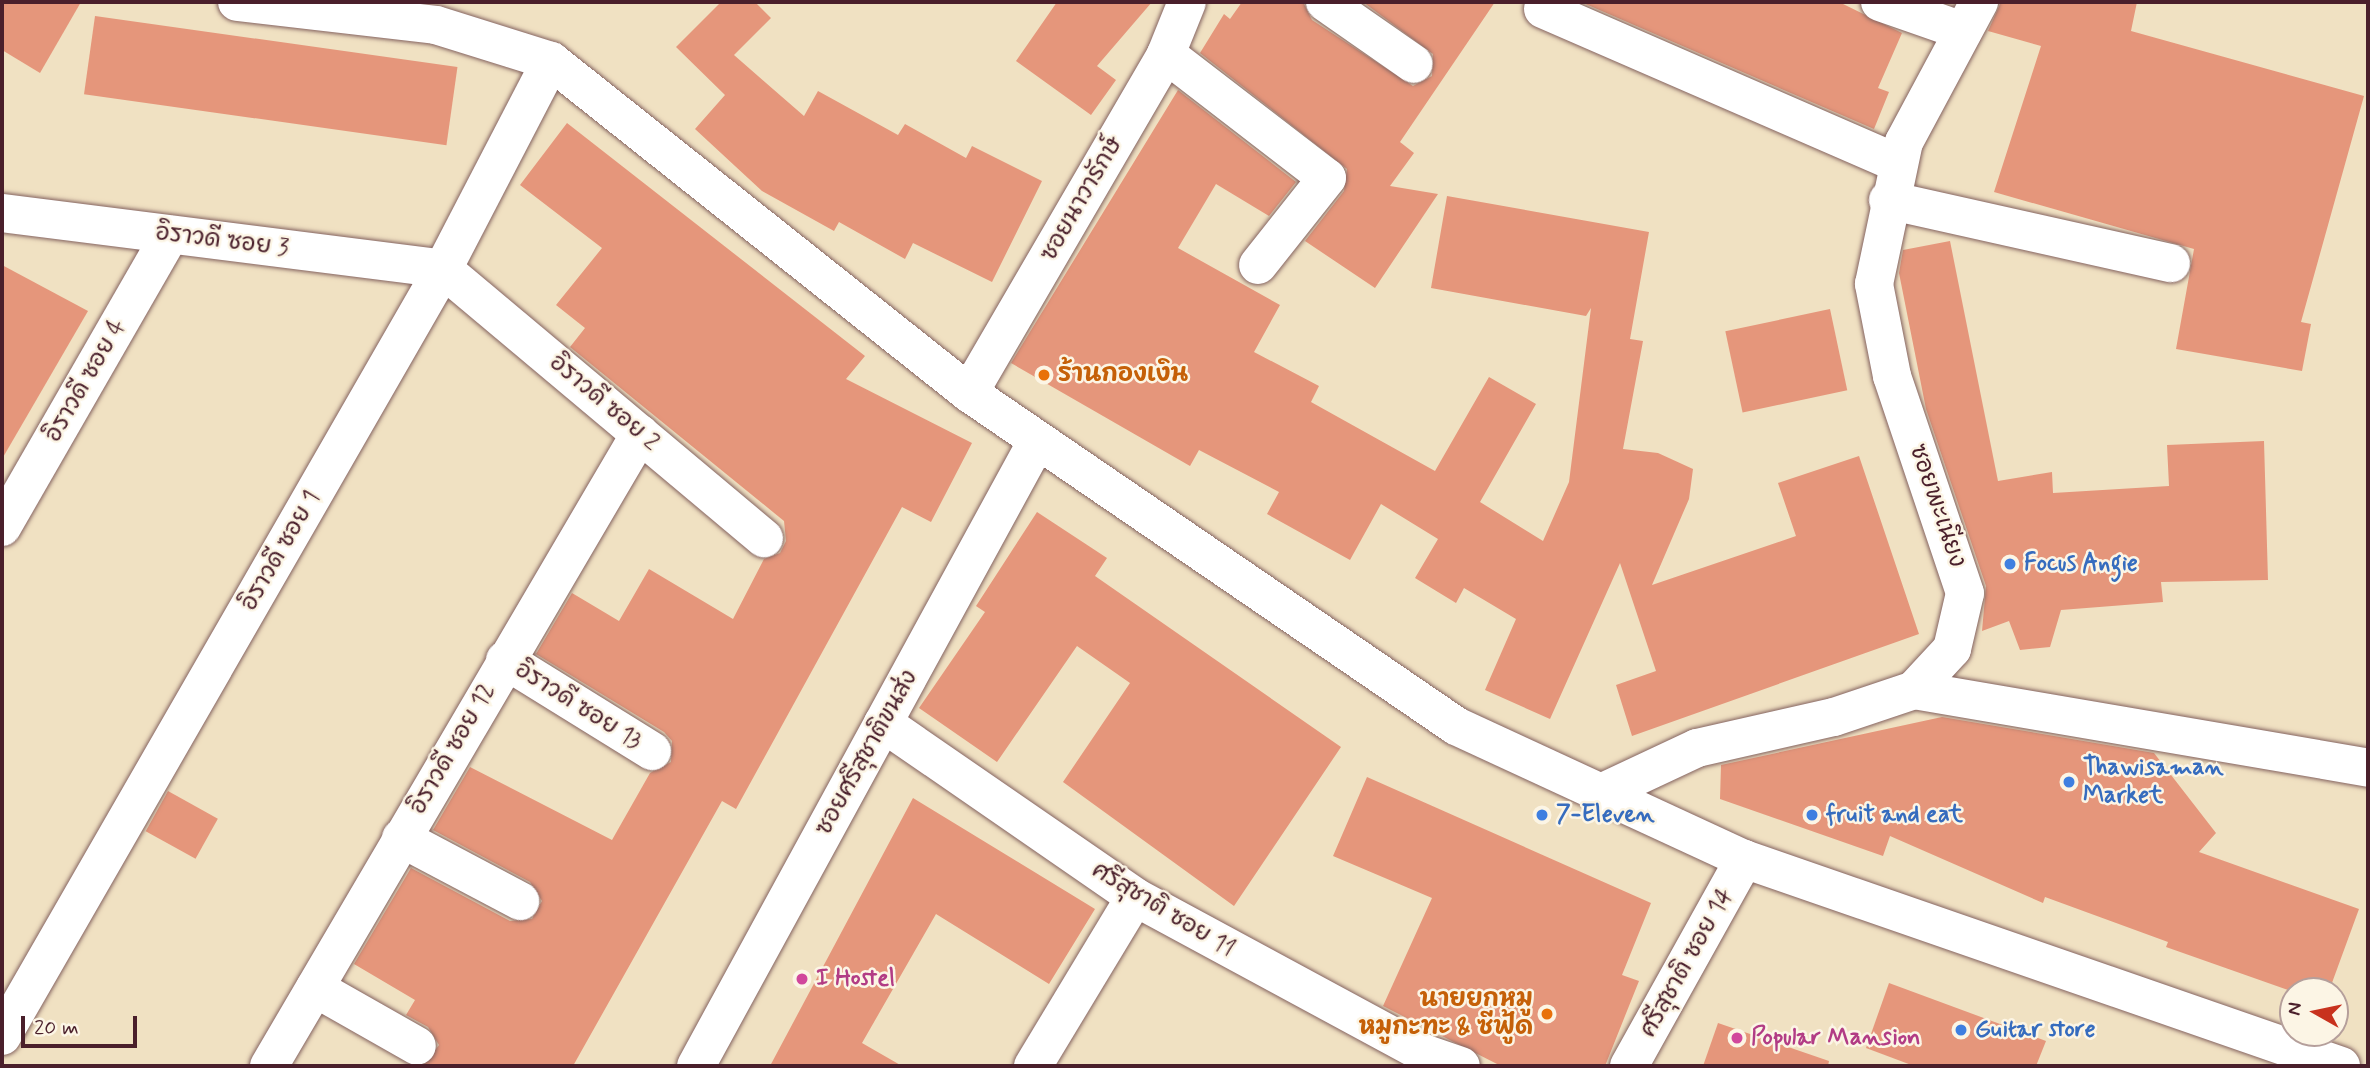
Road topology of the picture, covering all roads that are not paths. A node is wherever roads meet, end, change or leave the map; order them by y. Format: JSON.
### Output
{"nodes":[{"id":1,"x":237,"y":2,"type":"edge"},
{"id":2,"x":1187,"y":2,"type":"edge"},
{"id":3,"x":1325,"y":2,"type":"edge"},
{"id":4,"x":1880,"y":2,"type":"edge"},
{"id":5,"x":1543,"y":9,"type":"dead end"},
{"id":6,"x":1971,"y":16,"type":"edge"},
{"id":7,"x":1166,"y":54,"type":"junction"},
{"id":8,"x":551,"y":61,"type":"junction"},
{"id":9,"x":1414,"y":64,"type":"dead end"},
{"id":10,"x":1898,"y":163,"type":"junction"},
{"id":11,"x":1888,"y":200,"type":"junction"},
{"id":12,"x":2,"y":213,"type":"edge"},
{"id":13,"x":170,"y":235,"type":"junction"},
{"id":14,"x":2171,"y":263,"type":"dead end"},
{"id":15,"x":1258,"y":265,"type":"dead end"},
{"id":16,"x":443,"y":269,"type":"junction"},
{"id":17,"x":969,"y":393,"type":"junction"},
{"id":18,"x":640,"y":434,"type":"junction"},
{"id":19,"x":1037,"y":441,"type":"junction"},
{"id":20,"x":2,"y":527,"type":"edge"},
{"id":21,"x":764,"y":538,"type":"dead end"},
{"id":22,"x":505,"y":660,"type":"junction"},
{"id":23,"x":1914,"y":690,"type":"junction"},
{"id":24,"x":883,"y":723,"type":"junction"},
{"id":25,"x":652,"y":751,"type":"dead end"},
{"id":26,"x":2368,"y":768,"type":"edge"},
{"id":27,"x":1601,"y":793,"type":"junction"},
{"id":28,"x":401,"y":838,"type":"junction"},
{"id":29,"x":1744,"y":859,"type":"junction"},
{"id":30,"x":1135,"y":897,"type":"junction"},
{"id":31,"x":520,"y":901,"type":"dead end"},
{"id":32,"x":315,"y":988,"type":"junction"},
{"id":33,"x":2,"y":1036,"type":"edge"},
{"id":34,"x":417,"y":1046,"type":"dead end"},
{"id":35,"x":269,"y":1066,"type":"edge"},
{"id":36,"x":696,"y":1066,"type":"edge"},
{"id":37,"x":1033,"y":1066,"type":"edge"},
{"id":38,"x":1461,"y":1066,"type":"edge"},
{"id":39,"x":1629,"y":1066,"type":"edge"},
{"id":40,"x":2341,"y":1066,"type":"edge"}],
"edges":[{"from":1,"to":8,"type":"street"},
{"from":2,"to":7,"type":"street","name":"ซอยนาวารักษ์"},
{"from":3,"to":9,"type":"street"},
{"from":4,"to":6,"type":"street"},
{"from":5,"to":10,"type":"street"},
{"from":6,"to":10,"type":"street","name":"ซอยพะเนียง"},
{"from":7,"to":15,"type":"street"},
{"from":7,"to":17,"type":"street","name":"ซอยนาวารักษ์"},
{"from":8,"to":16,"type":"street","name":"อิราวดี ซอย 1"},
{"from":8,"to":17,"type":"street"},
{"from":10,"to":11,"type":"street","name":"ซอยพะเนียง"},
{"from":11,"to":14,"type":"street"},
{"from":11,"to":23,"type":"street","name":"ซอยพะเนียง"},
{"from":12,"to":13,"type":"street","name":"อิราวดี ซอย 3"},
{"from":13,"to":16,"type":"street","name":"อิราวดี ซอย 3"},
{"from":13,"to":20,"type":"street","name":"อิราวดี ซอย 4"},
{"from":16,"to":18,"type":"street","name":"อิราวดี ซอย 2"},
{"from":16,"to":33,"type":"street","name":"อิราวดี ซอย 1"},
{"from":17,"to":19,"type":"street"},
{"from":18,"to":21,"type":"street","name":"อิราวดี ซอย 2"},
{"from":18,"to":22,"type":"street","name":"อิราวดี ซอย 12"},
{"from":19,"to":24,"type":"street","name":"ซอยศรีสุชาติขนส่ง"},
{"from":19,"to":27,"type":"street"},
{"from":22,"to":25,"type":"street","name":"อิราวดี ซอย 13"},
{"from":22,"to":28,"type":"street","name":"อิราวดี ซอย 12"},
{"from":23,"to":26,"type":"street"},
{"from":23,"to":27,"type":"street","name":"ซอยพะเนียง"},
{"from":24,"to":30,"type":"street","name":"ศรีสุชาติ ซอย 11"},
{"from":24,"to":36,"type":"street","name":"ซอยศรีสุชาติขนส่ง"},
{"from":27,"to":29,"type":"street"},
{"from":28,"to":31,"type":"street"},
{"from":28,"to":32,"type":"street","name":"อิราวดี ซอย 12"},
{"from":29,"to":39,"type":"street","name":"ศรีสุชาติ ซอย 14"},
{"from":29,"to":40,"type":"street"},
{"from":30,"to":37,"type":"street"},
{"from":30,"to":38,"type":"street","name":"ศรีสุชาติ ซอย 11"},
{"from":32,"to":34,"type":"street"},
{"from":32,"to":35,"type":"street","name":"อิราวดี ซอย 12"}]}
